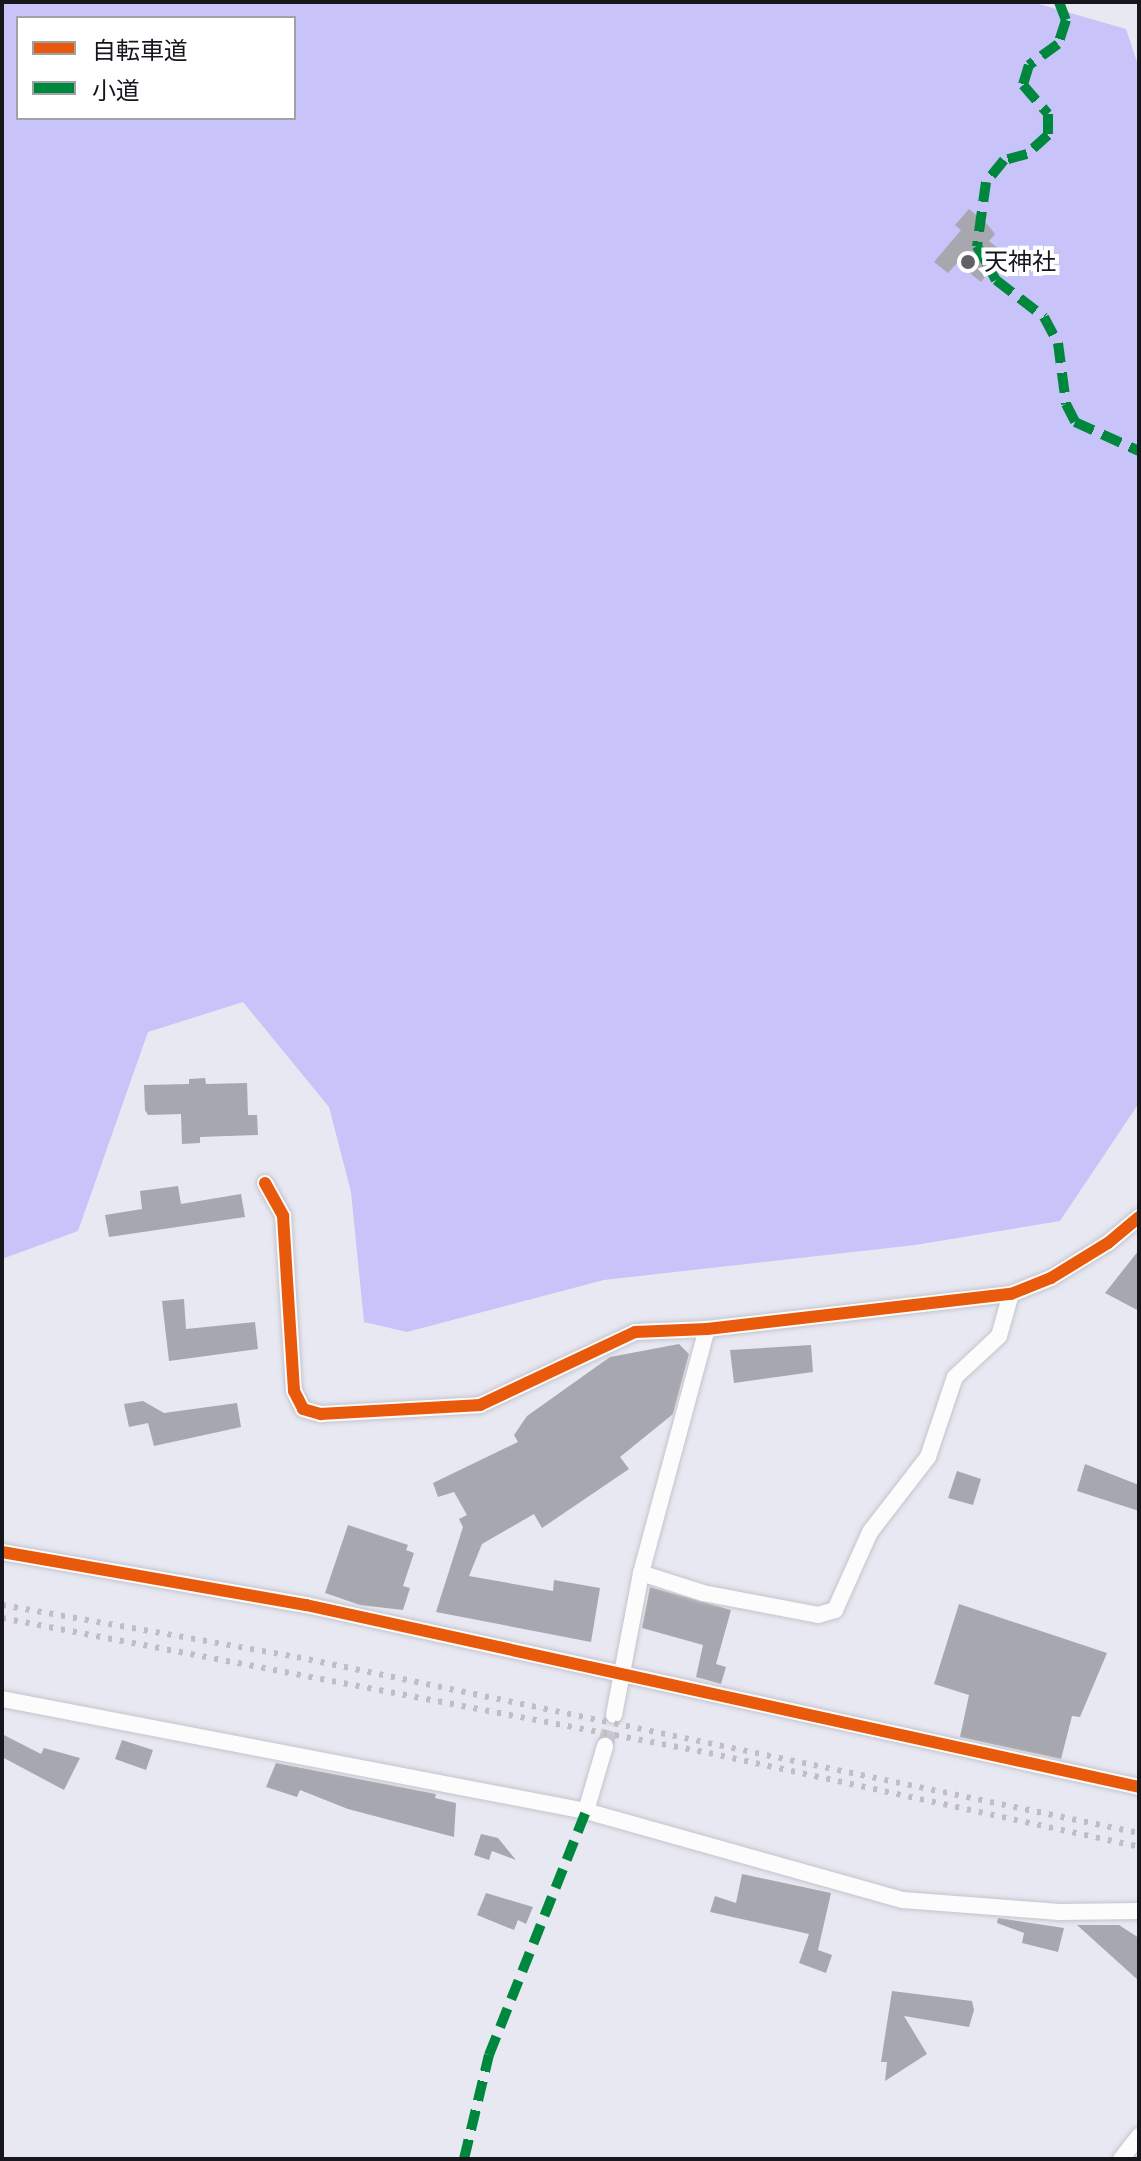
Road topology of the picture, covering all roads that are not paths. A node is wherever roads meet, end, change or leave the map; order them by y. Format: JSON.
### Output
{"nodes":[{"id":1,"x":265,"y":1183,"type":"dead end"},
{"id":2,"x":1139,"y":1217,"type":"edge"},
{"id":3,"x":1011,"y":1294,"type":"junction"},
{"id":4,"x":707,"y":1329,"type":"junction"},
{"id":5,"x":2,"y":1552,"type":"edge"},
{"id":6,"x":641,"y":1573,"type":"junction"},
{"id":7,"x":624,"y":1671,"type":"junction"},
{"id":8,"x":2,"y":1699,"type":"edge"},
{"id":9,"x":614,"y":1715,"type":"tunnel mouth"},
{"id":10,"x":605,"y":1746,"type":"tunnel mouth"},
{"id":11,"x":1139,"y":1787,"type":"edge"},
{"id":12,"x":586,"y":1811,"type":"junction"},
{"id":13,"x":1139,"y":1911,"type":"edge"},
{"id":14,"x":1139,"y":2136,"type":"edge"},
{"id":15,"x":1121,"y":2159,"type":"edge"}],
"edges":[{"from":1,"to":4,"type":"street"},
{"from":2,"to":3,"type":"street"},
{"from":3,"to":4,"type":"street"},
{"from":3,"to":6,"type":"street"},
{"from":4,"to":6,"type":"street"},
{"from":5,"to":7,"type":"street"},
{"from":6,"to":7,"type":"street"},
{"from":7,"to":9,"type":"street"},
{"from":7,"to":11,"type":"street"},
{"from":8,"to":12,"type":"street"},
{"from":10,"to":12,"type":"street"},
{"from":12,"to":13,"type":"street"},
{"from":14,"to":15,"type":"street"}]}
